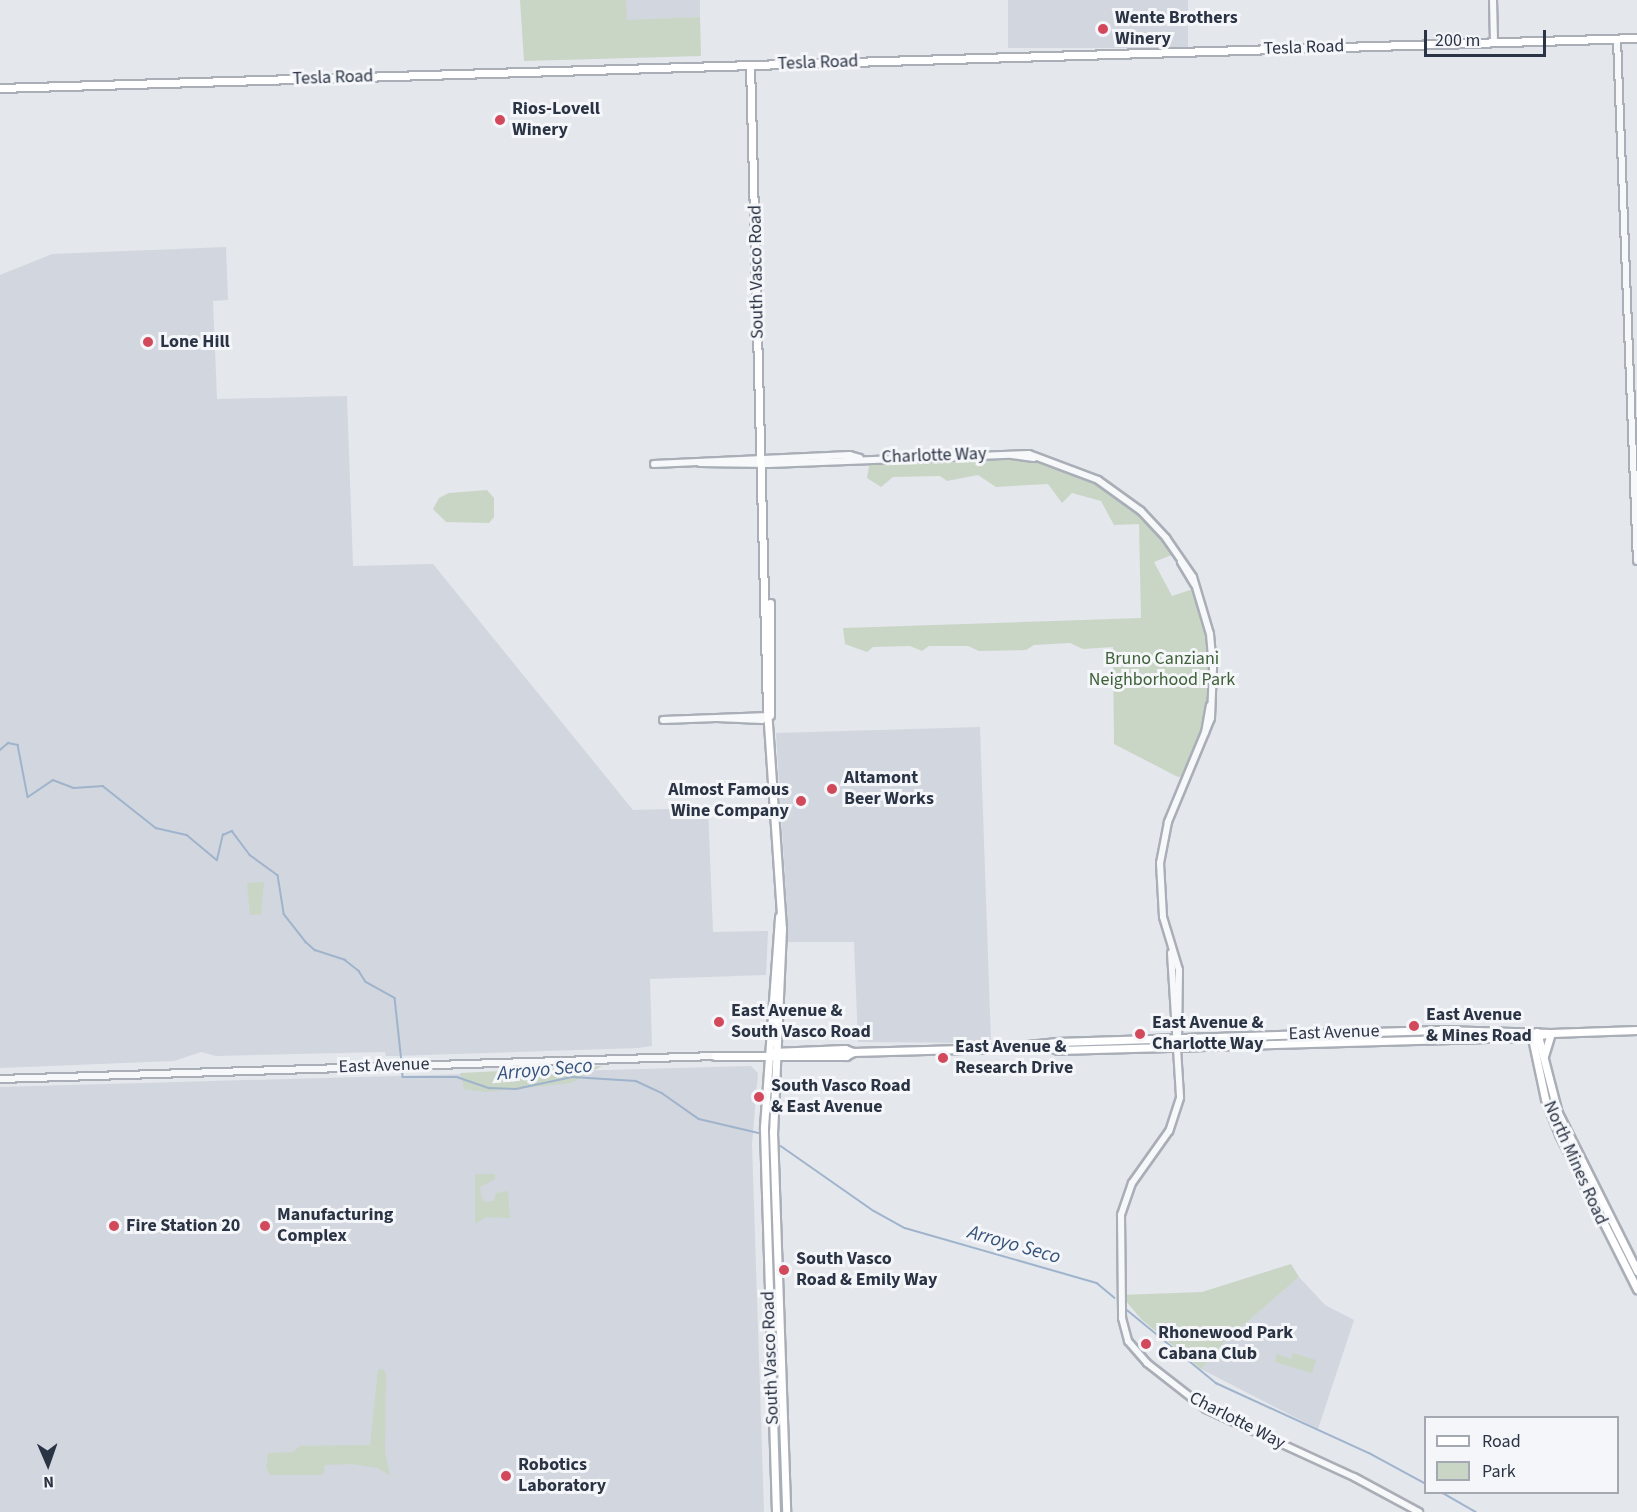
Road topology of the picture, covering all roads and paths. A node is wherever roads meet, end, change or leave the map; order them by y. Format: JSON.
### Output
{"nodes":[{"id":1,"x":1493,"y":0,"type":"edge"},
{"id":2,"x":1617,"y":39,"type":"junction"},
{"id":3,"x":1637,"y":39,"type":"edge"},
{"id":4,"x":1494,"y":42,"type":"junction"},
{"id":5,"x":750,"y":65,"type":"junction"},
{"id":6,"x":0,"y":88,"type":"edge"},
{"id":7,"x":763,"y":461,"type":"junction"},
{"id":8,"x":654,"y":464,"type":"dead end"},
{"id":9,"x":1637,"y":561,"type":"edge"},
{"id":10,"x":768,"y":716,"type":"junction"},
{"id":11,"x":663,"y":720,"type":"dead end"},
{"id":12,"x":779,"y":917,"type":"junction"},
{"id":13,"x":1637,"y":1030,"type":"edge"},
{"id":14,"x":1534,"y":1033,"type":"junction"},
{"id":15,"x":1551,"y":1033,"type":"junction"},
{"id":16,"x":1179,"y":1042,"type":"junction"},
{"id":17,"x":776,"y":1054,"type":"junction"},
{"id":18,"x":768,"y":1055,"type":"junction"},
{"id":19,"x":715,"y":1056,"type":"joint"},
{"id":20,"x":1543,"y":1063,"type":"junction"},
{"id":21,"x":0,"y":1079,"type":"edge"},
{"id":22,"x":1544,"y":1097,"type":"junction"},
{"id":23,"x":1567,"y":1131,"type":"junction"},
{"id":24,"x":1637,"y":1271,"type":"edge"},
{"id":25,"x":1637,"y":1289,"type":"edge"},
{"id":26,"x":776,"y":1512,"type":"edge"},
{"id":27,"x":786,"y":1512,"type":"edge"},
{"id":28,"x":1419,"y":1512,"type":"edge"}],
"edges":[{"from":1,"to":4,"type":"street"},
{"from":2,"to":3,"type":"main road","name":"Tesla Road"},
{"from":2,"to":4,"type":"main road","name":"Tesla Road"},
{"from":2,"to":9,"type":"street"},
{"from":4,"to":5,"type":"main road","name":"Tesla Road"},
{"from":5,"to":6,"type":"main road","name":"Tesla Road"},
{"from":5,"to":7,"type":"main road","name":"South Vasco Road"},
{"from":7,"to":8,"type":"street","name":"Charlotte Way"},
{"from":7,"to":10,"type":"main road","name":"South Vasco Road"},
{"from":7,"to":16,"type":"street","name":"Charlotte Way"},
{"from":10,"to":11,"type":"street"},
{"from":10,"to":12,"type":"main road","name":"South Vasco Road"},
{"from":12,"to":17,"type":"main road","name":"South Vasco Road"},
{"from":12,"to":18,"type":"main road","name":"South Vasco Road"},
{"from":13,"to":15,"type":"main road","name":"East Avenue"},
{"from":14,"to":15,"type":"main road","name":"East Avenue"},
{"from":14,"to":16,"type":"main road","name":"East Avenue"},
{"from":14,"to":20,"type":"main road","name":"North Mines Road"},
{"from":14,"to":22,"type":"main road","name":"North Mines Road"},
{"from":15,"to":20,"type":"main road"},
{"from":16,"to":17,"type":"main road","name":"East Avenue"},
{"from":16,"to":28,"type":"street","name":"Charlotte Way"},
{"from":17,"to":18,"type":"main road"},
{"from":17,"to":27,"type":"main road","name":"South Vasco Road"},
{"from":18,"to":19,"type":"main road","name":"East Avenue"},
{"from":18,"to":26,"type":"main road","name":"South Vasco Road"},
{"from":19,"to":21,"type":"street","name":"East Avenue"},
{"from":20,"to":23,"type":"main road","name":"North Mines Road"},
{"from":22,"to":23,"type":"main road"},
{"from":22,"to":25,"type":"main road","name":"North Mines Road"},
{"from":23,"to":24,"type":"main road","name":"North Mines Road"}]}
